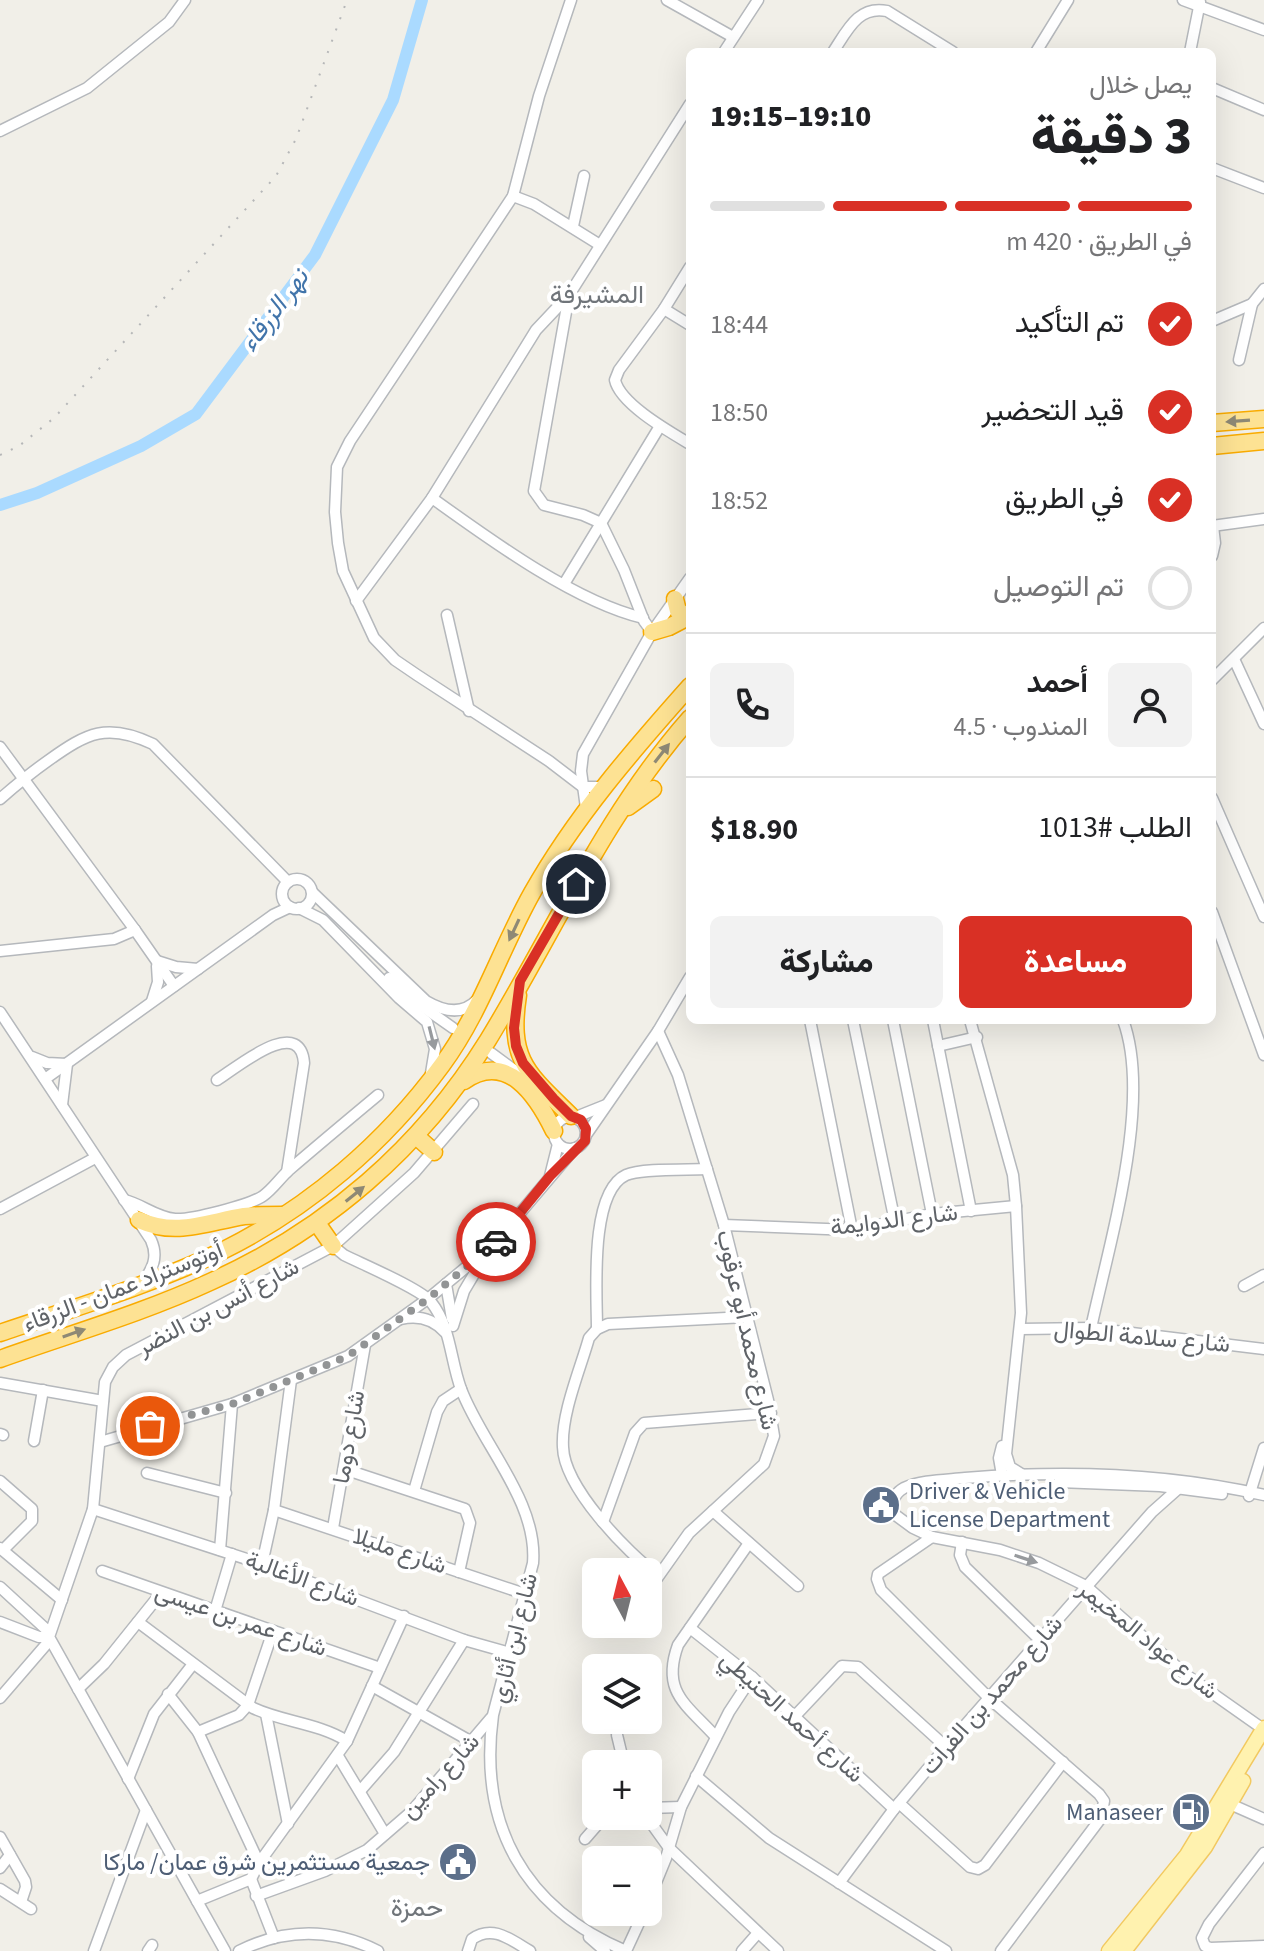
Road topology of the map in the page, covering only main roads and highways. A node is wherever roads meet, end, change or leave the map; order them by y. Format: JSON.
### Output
{"nodes":[{"id":1,"x":1264,"y":419,"type":"edge"},
{"id":2,"x":1216,"y":423,"type":"edge"},
{"id":3,"x":1264,"y":441,"type":"edge"},
{"id":4,"x":1234,"y":443,"type":"junction"},
{"id":5,"x":1216,"y":445,"type":"edge"},
{"id":6,"x":1264,"y":447,"type":"edge"},
{"id":7,"x":675,"y":599,"type":"road end"},
{"id":8,"x":686,"y":614,"type":"edge"},
{"id":9,"x":686,"y":618,"type":"edge"},
{"id":10,"x":647,"y":625,"type":"road end"},
{"id":11,"x":686,"y":691,"type":"edge"},
{"id":12,"x":686,"y":723,"type":"edge"},
{"id":13,"x":653,"y":789,"type":"dead end"},
{"id":14,"x":620,"y":812,"type":"junction"},
{"id":15,"x":520,"y":981,"type":"junction"},
{"id":16,"x":456,"y":1087,"type":"junction"},
{"id":17,"x":572,"y":1117,"type":"road end"},
{"id":18,"x":555,"y":1134,"type":"road end"},
{"id":19,"x":416,"y":1136,"type":"junction"},
{"id":20,"x":434,"y":1152,"type":"road end"},
{"id":21,"x":284,"y":1215,"type":"junction"},
{"id":22,"x":139,"y":1220,"type":"road end"},
{"id":23,"x":317,"y":1223,"type":"junction"},
{"id":24,"x":333,"y":1246,"type":"road end"},
{"id":25,"x":0,"y":1333,"type":"edge"},
{"id":26,"x":0,"y":1359,"type":"edge"},
{"id":27,"x":1264,"y":1728,"type":"edge"},
{"id":28,"x":1264,"y":1746,"type":"edge"},
{"id":29,"x":1109,"y":1951,"type":"edge"},
{"id":30,"x":1124,"y":1951,"type":"edge"}],
"edges":[{"from":1,"to":2,"type":"highway","one_way":true},
{"from":3,"to":4,"type":"highway"},
{"from":4,"to":5,"type":"highway"},
{"from":4,"to":6,"type":"highway"},
{"from":7,"to":8,"type":"highway"},
{"from":9,"to":10,"type":"highway"},
{"from":11,"to":21,"type":"highway","name":"أوتوستراد عمان - الزرقاء","one_way":true},
{"from":14,"to":12,"type":"highway","name":"أوتوستراد عمان - الزرقاء","one_way":true},
{"from":13,"to":14,"type":"highway"},
{"from":14,"to":15,"type":"highway","name":"أوتوستراد عمان - الزرقاء"},
{"from":15,"to":16,"type":"highway","name":"أوتوستراد عمان - الزرقاء"},
{"from":15,"to":17,"type":"highway"},
{"from":16,"to":18,"type":"highway"},
{"from":16,"to":19,"type":"highway","name":"أوتوستراد عمان - الزرقاء"},
{"from":19,"to":20,"type":"highway"},
{"from":23,"to":19,"type":"highway","name":"أوتوستراد عمان - الزرقاء","one_way":true},
{"from":21,"to":22,"type":"highway"},
{"from":21,"to":25,"type":"highway","name":"أوتوستراد عمان - الزرقاء"},
{"from":23,"to":24,"type":"highway"},
{"from":26,"to":23,"type":"highway","name":"أوتوستراد عمان - الزرقاء","one_way":true},
{"from":27,"to":29,"type":"main road"},
{"from":28,"to":30,"type":"main road"}]}
